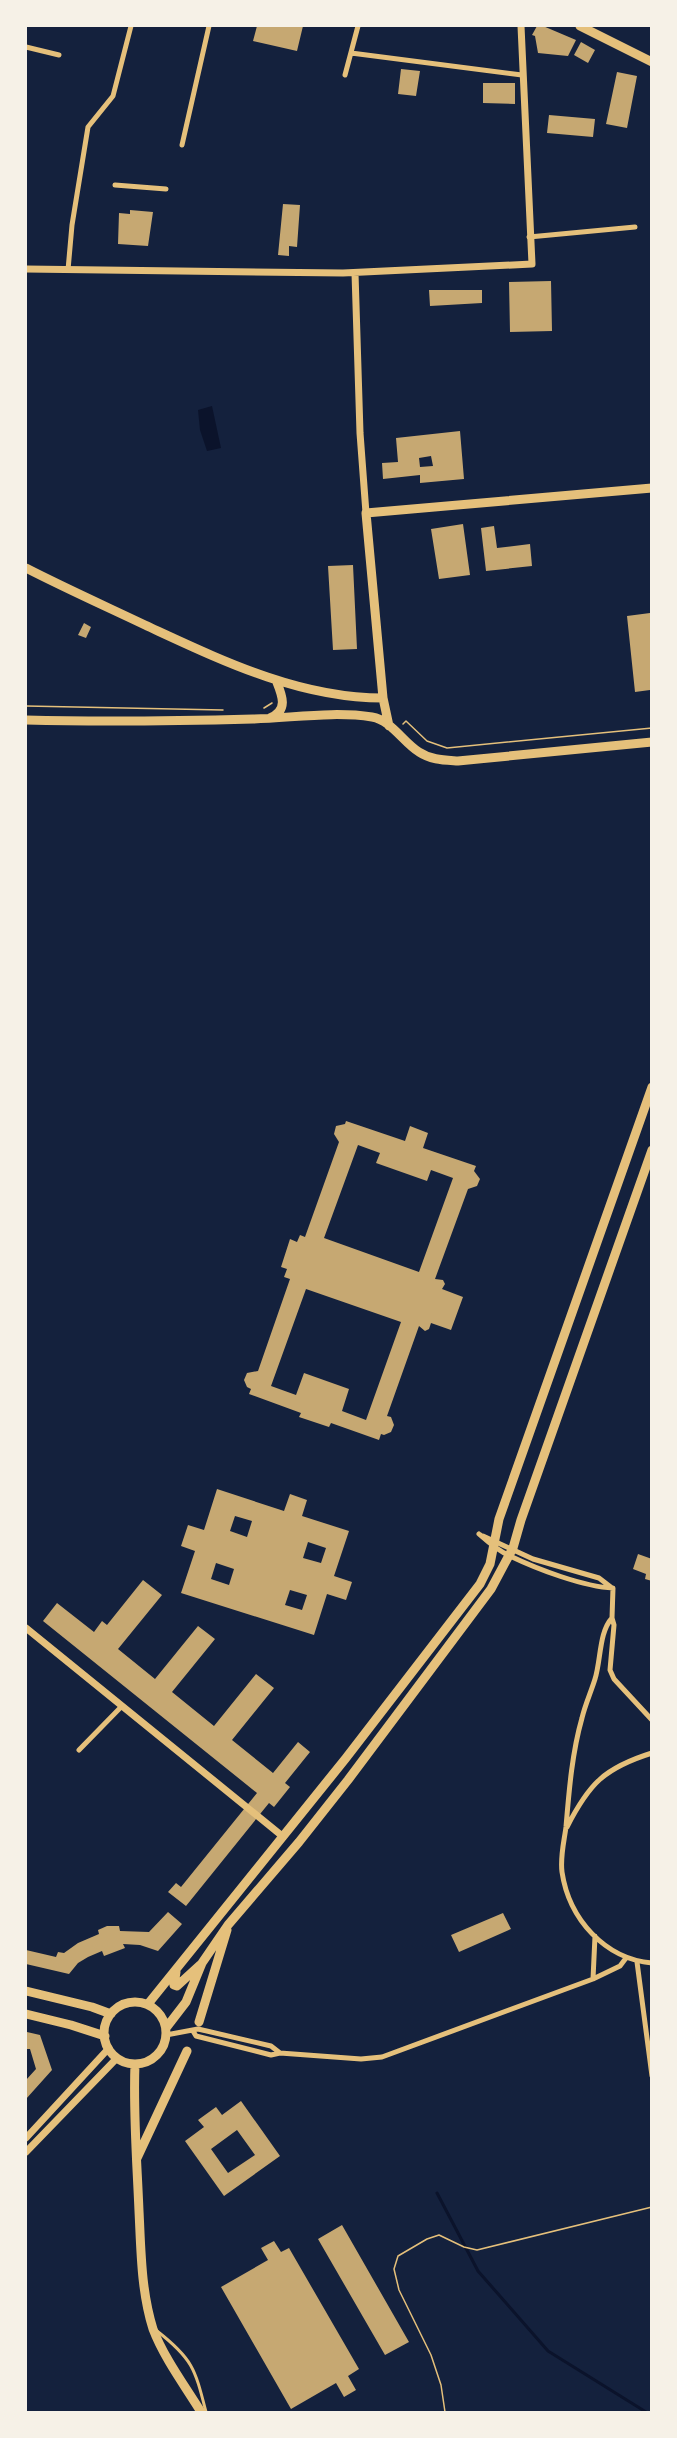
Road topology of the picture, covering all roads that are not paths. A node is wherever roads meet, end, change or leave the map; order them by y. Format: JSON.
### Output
{"nodes":[{"id":1,"x":131,"y":26,"type":"edge"},
{"id":2,"x":209,"y":26,"type":"edge"},
{"id":3,"x":358,"y":26,"type":"edge"},
{"id":4,"x":521,"y":26,"type":"edge"},
{"id":5,"x":580,"y":26,"type":"edge"},
{"id":6,"x":26,"y":47,"type":"edge"},
{"id":7,"x":351,"y":53,"type":"junction"},
{"id":8,"x":59,"y":55,"type":"dead end"},
{"id":9,"x":651,"y":62,"type":"edge"},
{"id":10,"x":345,"y":75,"type":"dead end"},
{"id":11,"x":522,"y":75,"type":"junction"},
{"id":12,"x":182,"y":145,"type":"dead end"},
{"id":13,"x":115,"y":184,"type":"dead end"},
{"id":14,"x":166,"y":189,"type":"dead end"},
{"id":15,"x":635,"y":227,"type":"dead end"},
{"id":16,"x":529,"y":237,"type":"junction"},
{"id":17,"x":26,"y":269,"type":"edge"},
{"id":18,"x":68,"y":270,"type":"junction"},
{"id":19,"x":355,"y":273,"type":"junction"},
{"id":20,"x":651,"y":488,"type":"edge"},
{"id":21,"x":366,"y":513,"type":"junction"},
{"id":22,"x":26,"y":568,"type":"edge"},
{"id":23,"x":276,"y":680,"type":"junction"},
{"id":24,"x":383,"y":698,"type":"junction"},
{"id":25,"x":270,"y":718,"type":"junction"},
{"id":26,"x":26,"y":720,"type":"edge"},
{"id":27,"x":390,"y":726,"type":"junction"},
{"id":28,"x":651,"y":742,"type":"edge"},
{"id":29,"x":651,"y":1087,"type":"edge"},
{"id":30,"x":651,"y":1150,"type":"edge"},
{"id":31,"x":493,"y":1542,"type":"junction"},
{"id":32,"x":511,"y":1552,"type":"junction"},
{"id":33,"x":613,"y":1588,"type":"junction"},
{"id":34,"x":612,"y":1618,"type":"junction"},
{"id":35,"x":26,"y":1628,"type":"edge"},
{"id":36,"x":122,"y":1706,"type":"junction"},
{"id":37,"x":651,"y":1720,"type":"edge"},
{"id":38,"x":79,"y":1750,"type":"dead end"},
{"id":39,"x":651,"y":1753,"type":"edge"},
{"id":40,"x":565,"y":1832,"type":"junction"},
{"id":41,"x":282,"y":1835,"type":"junction"},
{"id":42,"x":228,"y":1924,"type":"junction"},
{"id":43,"x":595,"y":1936,"type":"junction"},
{"id":44,"x":626,"y":1958,"type":"junction"},
{"id":45,"x":637,"y":1962,"type":"junction"},
{"id":46,"x":202,"y":1963,"type":"junction"},
{"id":47,"x":651,"y":1963,"type":"edge"},
{"id":48,"x":177,"y":1970,"type":"junction"},
{"id":49,"x":593,"y":1979,"type":"junction"},
{"id":50,"x":26,"y":1991,"type":"edge"},
{"id":51,"x":148,"y":2004,"type":"junction"},
{"id":52,"x":26,"y":2014,"type":"edge"},
{"id":53,"x":111,"y":2014,"type":"junction"},
{"id":54,"x":199,"y":2022,"type":"dead end"},
{"id":55,"x":166,"y":2031,"type":"junction"},
{"id":56,"x":105,"y":2036,"type":"junction"},
{"id":57,"x":109,"y":2048,"type":"junction"},
{"id":58,"x":187,"y":2051,"type":"dead end"},
{"id":59,"x":117,"y":2058,"type":"junction"},
{"id":60,"x":135,"y":2064,"type":"junction"},
{"id":61,"x":651,"y":2076,"type":"edge"},
{"id":62,"x":26,"y":2138,"type":"edge"},
{"id":63,"x":26,"y":2152,"type":"edge"},
{"id":64,"x":136,"y":2160,"type":"junction"},
{"id":65,"x":153,"y":2328,"type":"junction"},
{"id":66,"x":204,"y":2412,"type":"edge"}],
"edges":[{"from":1,"to":18,"type":"street"},
{"from":2,"to":12,"type":"street"},
{"from":3,"to":7,"type":"street"},
{"from":4,"to":11,"type":"street"},
{"from":5,"to":9,"type":"main road"},
{"from":6,"to":8,"type":"street"},
{"from":7,"to":10,"type":"street"},
{"from":7,"to":11,"type":"street"},
{"from":11,"to":16,"type":"street"},
{"from":13,"to":14,"type":"street"},
{"from":15,"to":16,"type":"street"},
{"from":16,"to":19,"type":"street"},
{"from":17,"to":18,"type":"street"},
{"from":18,"to":19,"type":"street"},
{"from":19,"to":21,"type":"street"},
{"from":20,"to":21,"type":"main road"},
{"from":21,"to":24,"type":"main road"},
{"from":22,"to":23,"type":"main road"},
{"from":23,"to":24,"type":"main road"},
{"from":23,"to":25,"type":"main road"},
{"from":24,"to":27,"type":"main road"},
{"from":25,"to":26,"type":"main road"},
{"from":25,"to":27,"type":"main road"},
{"from":27,"to":28,"type":"main road"},
{"from":29,"to":31,"type":"main road"},
{"from":30,"to":32,"type":"main road"},
{"from":31,"to":32,"type":"street"},
{"from":31,"to":41,"type":"main road"},
{"from":32,"to":33,"type":"street"},
{"from":32,"to":33,"type":"street"},
{"from":32,"to":42,"type":"main road"},
{"from":33,"to":34,"type":"street"},
{"from":34,"to":37,"type":"street"},
{"from":34,"to":40,"type":"street"},
{"from":35,"to":36,"type":"street"},
{"from":36,"to":38,"type":"street"},
{"from":36,"to":41,"type":"street"},
{"from":39,"to":40,"type":"street"},
{"from":40,"to":43,"type":"street"},
{"from":41,"to":48,"type":"main road"},
{"from":42,"to":46,"type":"main road"},
{"from":42,"to":54,"type":"main road"},
{"from":43,"to":44,"type":"street"},
{"from":43,"to":49,"type":"street"},
{"from":44,"to":45,"type":"street"},
{"from":44,"to":49,"type":"street"},
{"from":45,"to":47,"type":"street"},
{"from":45,"to":61,"type":"street"},
{"from":46,"to":48,"type":"main road"},
{"from":46,"to":55,"type":"main road"},
{"from":48,"to":51,"type":"main road"},
{"from":49,"to":55,"type":"street"},
{"from":50,"to":53,"type":"main road"},
{"from":51,"to":53,"type":"main road"},
{"from":51,"to":55,"type":"main road"},
{"from":52,"to":56,"type":"main road"},
{"from":53,"to":56,"type":"main road"},
{"from":55,"to":60,"type":"main road"},
{"from":56,"to":57,"type":"main road"},
{"from":57,"to":59,"type":"main road"},
{"from":57,"to":62,"type":"street"},
{"from":58,"to":64,"type":"main road"},
{"from":59,"to":60,"type":"main road"},
{"from":59,"to":63,"type":"street"},
{"from":60,"to":64,"type":"main road"},
{"from":64,"to":65,"type":"main road"},
{"from":65,"to":66,"type":"main road"},
{"from":65,"to":66,"type":"lane"}]}
